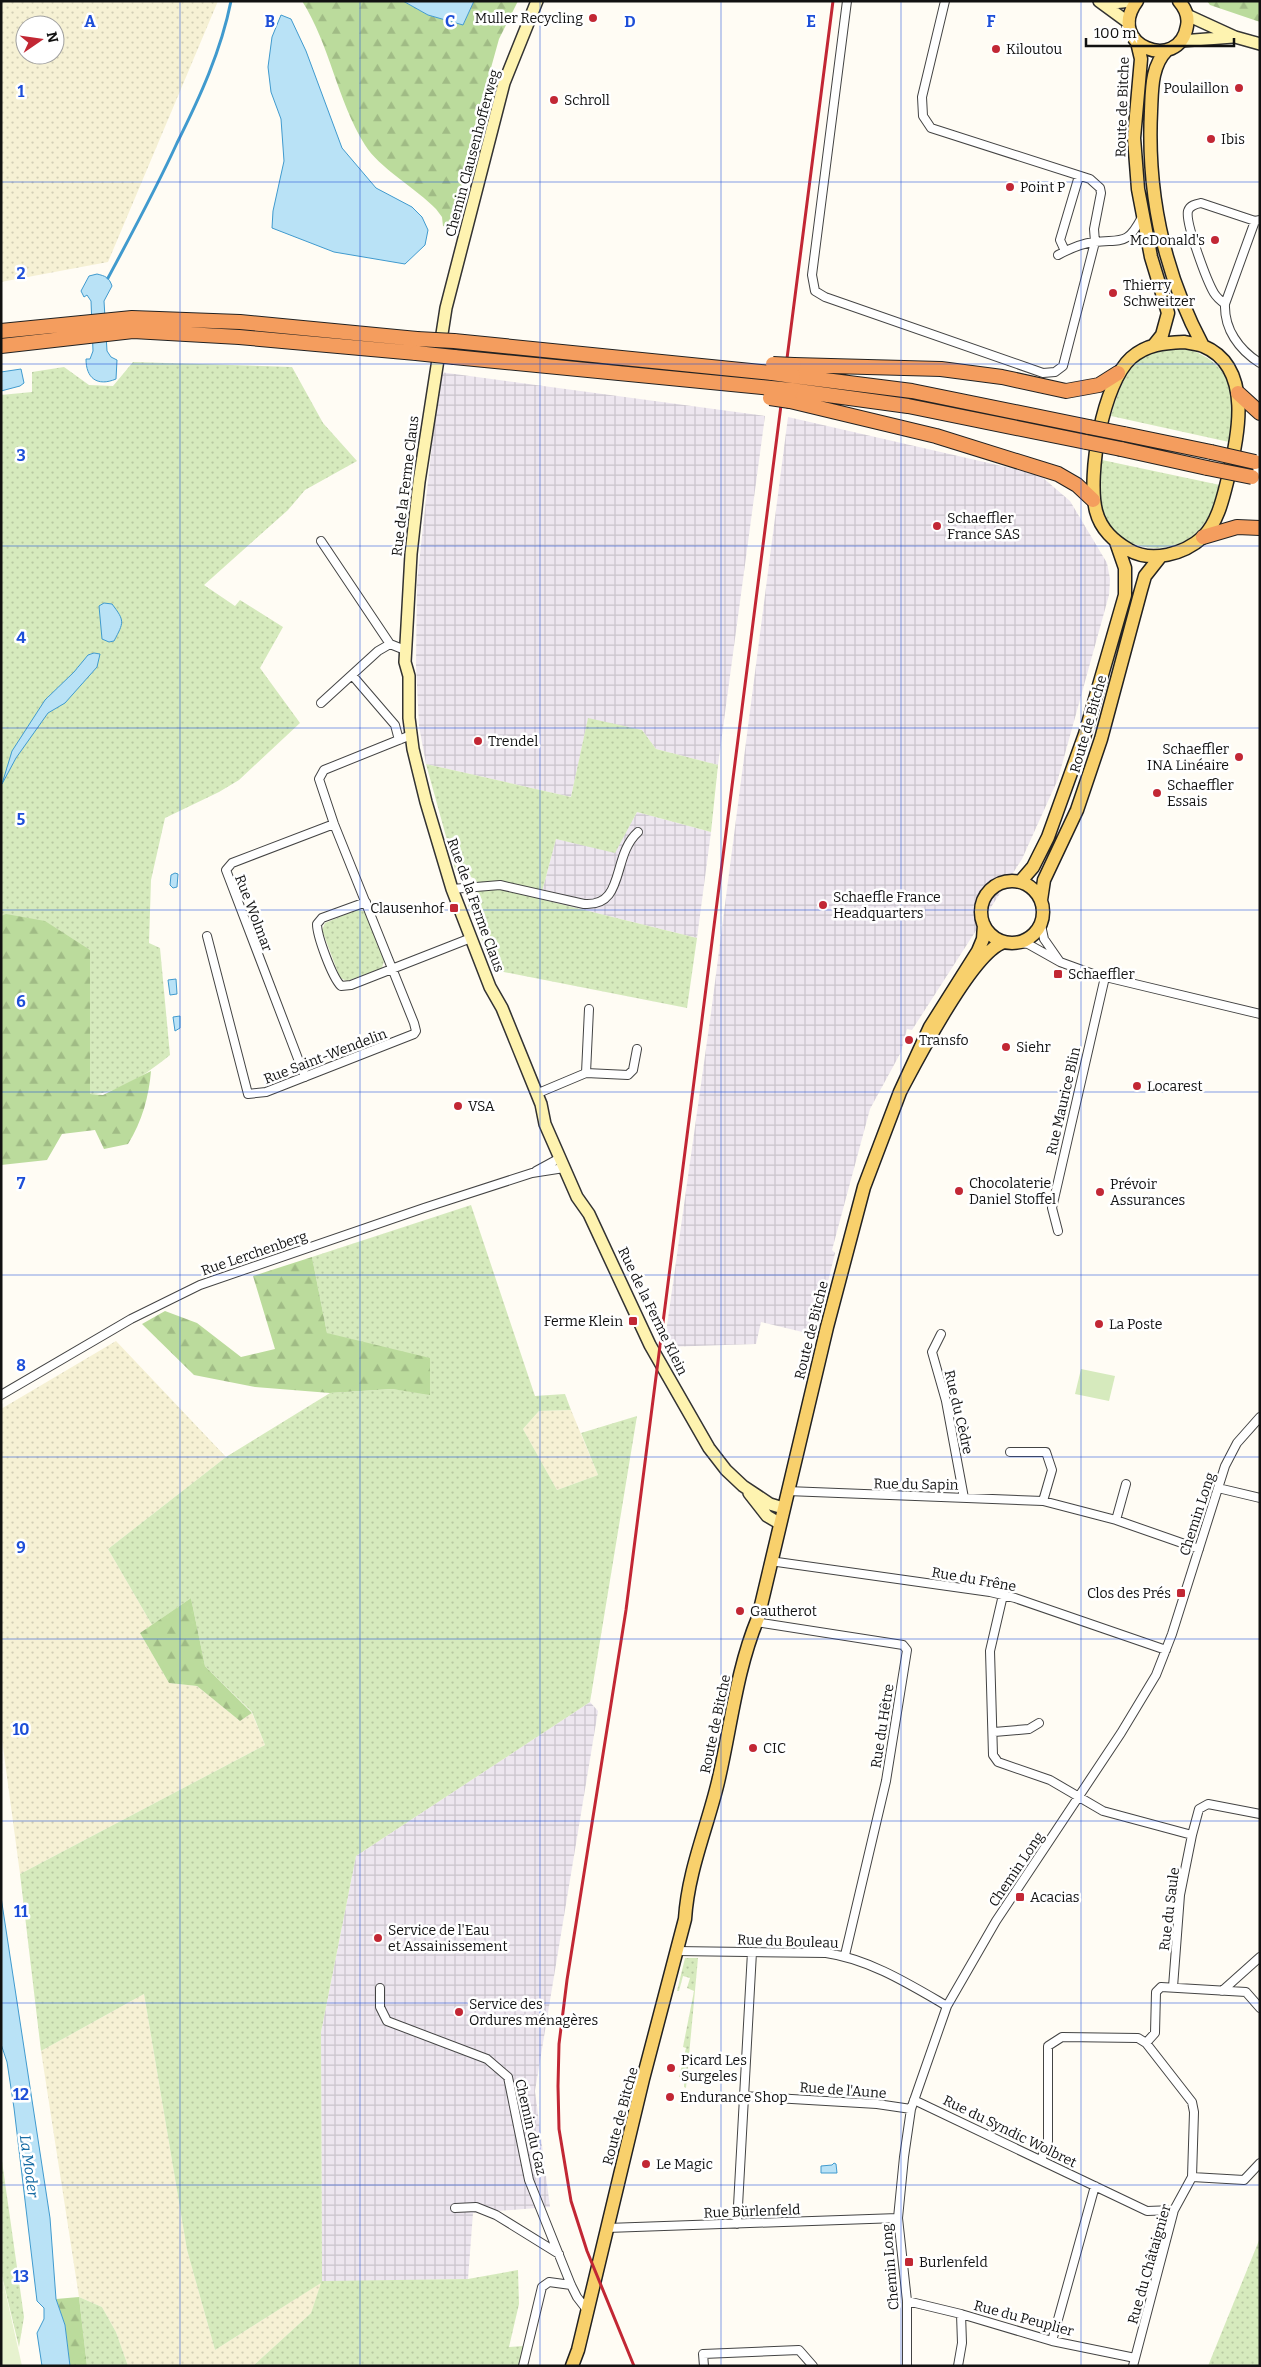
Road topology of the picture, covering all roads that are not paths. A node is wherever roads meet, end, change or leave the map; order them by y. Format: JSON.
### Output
{"nodes":[{"id":1,"x":537,"y":1,"type":"edge"},
{"id":2,"x":847,"y":1,"type":"edge"},
{"id":3,"x":945,"y":1,"type":"edge"},
{"id":4,"x":1131,"y":1,"type":"edge"},
{"id":5,"x":1137,"y":1,"type":"edge"},
{"id":6,"x":1179,"y":1,"type":"edge"},
{"id":7,"x":1102,"y":2,"type":"edge"},
{"id":8,"x":1187,"y":15,"type":"junction"},
{"id":9,"x":1129,"y":23,"type":"junction"},
{"id":10,"x":1235,"y":37,"type":"junction"},
{"id":11,"x":1181,"y":41,"type":"junction"},
{"id":12,"x":1137,"y":42,"type":"junction"},
{"id":13,"x":1260,"y":44,"type":"edge"},
{"id":14,"x":1167,"y":50,"type":"junction"},
{"id":15,"x":1079,"y":176,"type":"junction"},
{"id":16,"x":1142,"y":217,"type":"junction"},
{"id":17,"x":1257,"y":221,"type":"edge"},
{"id":18,"x":1094,"y":242,"type":"junction"},
{"id":19,"x":1225,"y":304,"type":"junction"},
{"id":20,"x":445,"y":315,"type":"joint"},
{"id":21,"x":1,"y":332,"type":"edge"},
{"id":22,"x":1154,"y":345,"type":"junction"},
{"id":23,"x":1,"y":346,"type":"edge"},
{"id":24,"x":1203,"y":346,"type":"junction"},
{"id":25,"x":1260,"y":363,"type":"edge"},
{"id":26,"x":1118,"y":373,"type":"junction"},
{"id":27,"x":769,"y":379,"type":"junction"},
{"id":28,"x":792,"y":383,"type":"junction"},
{"id":29,"x":1238,"y":393,"type":"junction"},
{"id":30,"x":1260,"y":413,"type":"edge"},
{"id":31,"x":1257,"y":462,"type":"edge"},
{"id":32,"x":1256,"y":478,"type":"edge"},
{"id":33,"x":1093,"y":500,"type":"junction"},
{"id":34,"x":1260,"y":528,"type":"edge"},
{"id":35,"x":1203,"y":537,"type":"junction"},
{"id":36,"x":321,"y":541,"type":"dead end"},
{"id":37,"x":1116,"y":542,"type":"junction"},
{"id":38,"x":1160,"y":556,"type":"junction"},
{"id":39,"x":390,"y":644,"type":"junction"},
{"id":40,"x":406,"y":656,"type":"junction"},
{"id":41,"x":352,"y":675,"type":"junction"},
{"id":42,"x":321,"y":703,"type":"dead end"},
{"id":43,"x":411,"y":735,"type":"junction"},
{"id":44,"x":400,"y":740,"type":"junction"},
{"id":45,"x":334,"y":824,"type":"junction"},
{"id":46,"x":638,"y":832,"type":"dead end"},
{"id":47,"x":1020,"y":882,"type":"junction"},
{"id":48,"x":452,"y":888,"type":"junction"},
{"id":49,"x":1041,"y":900,"type":"junction"},
{"id":50,"x":366,"y":902,"type":"junction"},
{"id":51,"x":984,"y":925,"type":"junction"},
{"id":52,"x":1041,"y":925,"type":"junction"},
{"id":53,"x":207,"y":936,"type":"dead end"},
{"id":54,"x":471,"y":938,"type":"junction"},
{"id":55,"x":1004,"y":942,"type":"junction"},
{"id":56,"x":1019,"y":942,"type":"junction"},
{"id":57,"x":1060,"y":962,"type":"junction"},
{"id":58,"x":393,"y":968,"type":"junction"},
{"id":59,"x":1105,"y":977,"type":"junction"},
{"id":60,"x":589,"y":1009,"type":"dead end"},
{"id":61,"x":1260,"y":1014,"type":"edge"},
{"id":62,"x":637,"y":1049,"type":"dead end"},
{"id":63,"x":586,"y":1073,"type":"junction"},
{"id":64,"x":305,"y":1077,"type":"junction"},
{"id":65,"x":900,"y":1092,"type":"junction"},
{"id":66,"x":536,"y":1094,"type":"junction"},
{"id":67,"x":562,"y":1163,"type":"junction"},
{"id":68,"x":1058,"y":1231,"type":"dead end"},
{"id":69,"x":941,"y":1334,"type":"dead end"},
{"id":70,"x":1,"y":1395,"type":"edge"},
{"id":71,"x":1260,"y":1416,"type":"edge"},
{"id":72,"x":1010,"y":1452,"type":"dead end"},
{"id":73,"x":1126,"y":1484,"type":"dead end"},
{"id":74,"x":743,"y":1486,"type":"junction"},
{"id":75,"x":1218,"y":1488,"type":"junction"},
{"id":76,"x":787,"y":1491,"type":"junction"},
{"id":77,"x":964,"y":1498,"type":"junction"},
{"id":78,"x":1260,"y":1498,"type":"edge"},
{"id":79,"x":1044,"y":1501,"type":"junction"},
{"id":80,"x":783,"y":1508,"type":"junction"},
{"id":81,"x":1116,"y":1520,"type":"junction"},
{"id":82,"x":779,"y":1523,"type":"junction"},
{"id":83,"x":1199,"y":1549,"type":"junction"},
{"id":84,"x":770,"y":1561,"type":"junction"},
{"id":85,"x":1003,"y":1595,"type":"junction"},
{"id":86,"x":756,"y":1622,"type":"junction"},
{"id":87,"x":1166,"y":1650,"type":"junction"},
{"id":88,"x":1038,"y":1723,"type":"dead end"},
{"id":89,"x":994,"y":1732,"type":"junction"},
{"id":90,"x":1078,"y":1798,"type":"junction"},
{"id":91,"x":1260,"y":1814,"type":"edge"},
{"id":92,"x":1192,"y":1835,"type":"junction"},
{"id":93,"x":676,"y":1951,"type":"junction"},
{"id":94,"x":752,"y":1952,"type":"junction"},
{"id":95,"x":845,"y":1955,"type":"junction"},
{"id":96,"x":1260,"y":1957,"type":"edge"},
{"id":97,"x":1173,"y":1987,"type":"junction"},
{"id":98,"x":380,"y":1988,"type":"dead end"},
{"id":99,"x":1222,"y":1991,"type":"junction"},
{"id":100,"x":947,"y":2006,"type":"junction"},
{"id":101,"x":1260,"y":2008,"type":"edge"},
{"id":102,"x":1146,"y":2043,"type":"junction"},
{"id":103,"x":743,"y":2096,"type":"junction"},
{"id":104,"x":914,"y":2100,"type":"junction"},
{"id":105,"x":911,"y":2109,"type":"junction"},
{"id":106,"x":1041,"y":2160,"type":"junction"},
{"id":107,"x":1260,"y":2163,"type":"edge"},
{"id":108,"x":1192,"y":2177,"type":"junction"},
{"id":109,"x":1095,"y":2186,"type":"junction"},
{"id":110,"x":455,"y":2208,"type":"dead end"},
{"id":111,"x":1174,"y":2210,"type":"junction"},
{"id":112,"x":898,"y":2218,"type":"junction"},
{"id":113,"x":737,"y":2224,"type":"junction"},
{"id":114,"x":607,"y":2228,"type":"junction"},
{"id":115,"x":559,"y":2254,"type":"junction"},
{"id":116,"x":571,"y":2285,"type":"junction"},
{"id":117,"x":907,"y":2301,"type":"junction"},
{"id":118,"x":587,"y":2310,"type":"junction"},
{"id":119,"x":961,"y":2314,"type":"junction"},
{"id":120,"x":1052,"y":2341,"type":"junction"},
{"id":121,"x":1134,"y":2362,"type":"edge"},
{"id":122,"x":523,"y":2366,"type":"edge"},
{"id":123,"x":572,"y":2366,"type":"edge"},
{"id":124,"x":704,"y":2366,"type":"edge"},
{"id":125,"x":813,"y":2366,"type":"edge"},
{"id":126,"x":907,"y":2366,"type":"edge"},
{"id":127,"x":958,"y":2366,"type":"edge"}],
"edges":[{"from":1,"to":20,"type":"street","name":"Chemin Clausenhofferweg"},
{"from":2,"to":18,"type":"street"},
{"from":3,"to":15,"type":"street"},
{"from":4,"to":7,"type":"street"},
{"from":5,"to":9,"type":"main road"},
{"from":6,"to":8,"type":"main road"},
{"from":7,"to":9,"type":"street"},
{"from":8,"to":10,"type":"street"},
{"from":8,"to":11,"type":"main road"},
{"from":9,"to":12,"type":"main road","name":"Route de Bitche"},
{"from":10,"to":11,"type":"street"},
{"from":10,"to":13,"type":"street"},
{"from":11,"to":14,"type":"main road"},
{"from":12,"to":14,"type":"main road"},
{"from":12,"to":16,"type":"main road","name":"Route de Bitche"},
{"from":14,"to":24,"type":"main road","name":"Route de Bitche"},
{"from":15,"to":18,"type":"street"},
{"from":15,"to":18,"type":"street"},
{"from":16,"to":18,"type":"street"},
{"from":16,"to":22,"type":"main road","name":"Route de Bitche"},
{"from":17,"to":19,"type":"street"},
{"from":17,"to":19,"type":"street"},
{"from":19,"to":25,"type":"street"},
{"from":20,"to":40,"type":"street","name":"Rue de la Ferme Claus"},
{"from":21,"to":27,"type":"highway","bridge":true},
{"from":22,"to":24,"type":"main road"},
{"from":22,"to":26,"type":"main road"},
{"from":23,"to":27,"type":"highway","bridge":true},
{"from":24,"to":29,"type":"main road"},
{"from":26,"to":28,"type":"highway"},
{"from":26,"to":33,"type":"main road"},
{"from":27,"to":28,"type":"highway","bridge":true},
{"from":27,"to":28,"type":"highway","bridge":true},
{"from":28,"to":31,"type":"highway","bridge":true},
{"from":28,"to":32,"type":"highway","bridge":true},
{"from":28,"to":33,"type":"highway"},
{"from":29,"to":30,"type":"highway"},
{"from":29,"to":35,"type":"main road"},
{"from":33,"to":37,"type":"main road"},
{"from":34,"to":35,"type":"highway"},
{"from":35,"to":38,"type":"main road"},
{"from":36,"to":39,"type":"street"},
{"from":37,"to":38,"type":"main road"},
{"from":37,"to":47,"type":"main road","name":"Route de Bitche"},
{"from":38,"to":49,"type":"main road","name":"Route de Bitche"},
{"from":39,"to":40,"type":"street"},
{"from":39,"to":41,"type":"street"},
{"from":40,"to":43,"type":"street","name":"Rue de la Ferme Claus"},
{"from":41,"to":42,"type":"street"},
{"from":41,"to":44,"type":"street"},
{"from":43,"to":44,"type":"street","name":"Rue Saint-Wendelin"},
{"from":43,"to":48,"type":"street","name":"Rue de la Ferme Claus"},
{"from":44,"to":45,"type":"street","name":"Rue Saint-Wendelin"},
{"from":45,"to":50,"type":"street","name":"Rue Saint-Wendelin"},
{"from":45,"to":64,"type":"street","name":"Rue Wolmar"},
{"from":46,"to":48,"type":"street"},
{"from":47,"to":49,"type":"main road"},
{"from":47,"to":51,"type":"main road"},
{"from":48,"to":54,"type":"street","name":"Rue de la Ferme Claus"},
{"from":49,"to":52,"type":"main road"},
{"from":50,"to":58,"type":"street","name":"Rue Saint-Wendelin"},
{"from":50,"to":58,"type":"street"},
{"from":51,"to":55,"type":"main road"},
{"from":51,"to":65,"type":"main road","name":"Route de Bitche"},
{"from":52,"to":56,"type":"main road"},
{"from":52,"to":57,"type":"street"},
{"from":53,"to":64,"type":"street","name":"Rue Saint-Wendelin"},
{"from":54,"to":58,"type":"street"},
{"from":54,"to":66,"type":"street","name":"Rue de la Ferme Claus"},
{"from":55,"to":56,"type":"main road"},
{"from":55,"to":65,"type":"main road","name":"Route de Bitche"},
{"from":56,"to":57,"type":"street"},
{"from":57,"to":59,"type":"street"},
{"from":58,"to":64,"type":"street","name":"Rue Saint-Wendelin"},
{"from":59,"to":61,"type":"street"},
{"from":59,"to":68,"type":"street","name":"Rue Maurice Blin"},
{"from":60,"to":63,"type":"street"},
{"from":62,"to":63,"type":"street"},
{"from":63,"to":66,"type":"street"},
{"from":65,"to":76,"type":"main road","name":"Route de Bitche"},
{"from":66,"to":67,"type":"street","name":"Rue de la Ferme Claus"},
{"from":67,"to":70,"type":"street","name":"Rue Lerchenberg"},
{"from":67,"to":74,"type":"street","name":"Rue de la Ferme Klein"},
{"from":69,"to":77,"type":"street","name":"Rue du Cèdre"},
{"from":71,"to":75,"type":"street","name":"Chemin Long"},
{"from":72,"to":79,"type":"street"},
{"from":73,"to":81,"type":"street"},
{"from":74,"to":80,"type":"street","name":"Rue de la Ferme Klein"},
{"from":74,"to":82,"type":"street","name":"Rue de la Ferme Klein"},
{"from":75,"to":78,"type":"street"},
{"from":75,"to":83,"type":"street","name":"Chemin Long"},
{"from":76,"to":77,"type":"street","name":"Rue du Sapin"},
{"from":76,"to":80,"type":"main road","name":"Route de Bitche"},
{"from":77,"to":79,"type":"street","name":"Rue du Sapin"},
{"from":79,"to":81,"type":"street","name":"Rue du Sapin"},
{"from":80,"to":82,"type":"main road","name":"Route de Bitche"},
{"from":81,"to":83,"type":"street","name":"Rue du Sapin"},
{"from":82,"to":84,"type":"main road","name":"Route de Bitche"},
{"from":83,"to":87,"type":"street","name":"Chemin Long"},
{"from":84,"to":85,"type":"street","name":"Rue du Frêne"},
{"from":84,"to":86,"type":"main road","name":"Route de Bitche"},
{"from":85,"to":87,"type":"street","name":"Rue du Frêne"},
{"from":85,"to":89,"type":"street"},
{"from":86,"to":93,"type":"main road","name":"Route de Bitche"},
{"from":86,"to":95,"type":"street","name":"Rue du Hêtre"},
{"from":87,"to":90,"type":"street","name":"Chemin Long"},
{"from":88,"to":89,"type":"street"},
{"from":89,"to":90,"type":"street"},
{"from":90,"to":92,"type":"street"},
{"from":90,"to":100,"type":"street","name":"Chemin Long"},
{"from":91,"to":92,"type":"street","name":"Rue du Saule"},
{"from":92,"to":97,"type":"street","name":"Rue du Saule"},
{"from":93,"to":94,"type":"street","name":"Rue du Bouleau"},
{"from":93,"to":114,"type":"main road","name":"Route de Bitche"},
{"from":94,"to":95,"type":"street","name":"Rue du Bouleau"},
{"from":94,"to":103,"type":"street"},
{"from":95,"to":100,"type":"street","name":"Rue du Bouleau"},
{"from":96,"to":99,"type":"street"},
{"from":97,"to":99,"type":"street"},
{"from":97,"to":102,"type":"street"},
{"from":98,"to":115,"type":"street","name":"Chemin du Gaz"},
{"from":99,"to":101,"type":"street"},
{"from":100,"to":104,"type":"street","name":"Chemin Long"},
{"from":102,"to":106,"type":"street"},
{"from":102,"to":108,"type":"street","name":"Rue du Châtaignier"},
{"from":103,"to":105,"type":"street","name":"Rue de l'Aune"},
{"from":103,"to":113,"type":"street"},
{"from":104,"to":105,"type":"street","name":"Chemin Long"},
{"from":104,"to":106,"type":"street","name":"Rue du Syndic Wolbret"},
{"from":105,"to":112,"type":"street","name":"Chemin Long"},
{"from":106,"to":109,"type":"street","name":"Rue du Syndic Wolbret"},
{"from":107,"to":108,"type":"street"},
{"from":108,"to":111,"type":"street","name":"Rue du Châtaignier"},
{"from":109,"to":111,"type":"street","name":"Rue du Syndic Wolbret"},
{"from":109,"to":120,"type":"street"},
{"from":110,"to":115,"type":"street"},
{"from":111,"to":121,"type":"street","name":"Rue du Châtaignier"},
{"from":112,"to":113,"type":"street","name":"Rue Bürlenfeld"},
{"from":112,"to":117,"type":"street","name":"Chemin Long"},
{"from":113,"to":114,"type":"street","name":"Rue Bürlenfeld"},
{"from":114,"to":118,"type":"main road","name":"Route de Bitche"},
{"from":115,"to":116,"type":"street","name":"Chemin du Gaz"},
{"from":116,"to":118,"type":"street","name":"Chemin du Gaz"},
{"from":116,"to":122,"type":"street"},
{"from":117,"to":119,"type":"street","name":"Rue du Peuplier"},
{"from":117,"to":126,"type":"street","name":"Chemin Long"},
{"from":118,"to":123,"type":"main road","name":"Route de Bitche"},
{"from":119,"to":120,"type":"street","name":"Rue du Peuplier"},
{"from":119,"to":127,"type":"street"},
{"from":120,"to":121,"type":"street","name":"Rue du Peuplier"},
{"from":124,"to":125,"type":"street"}]}
